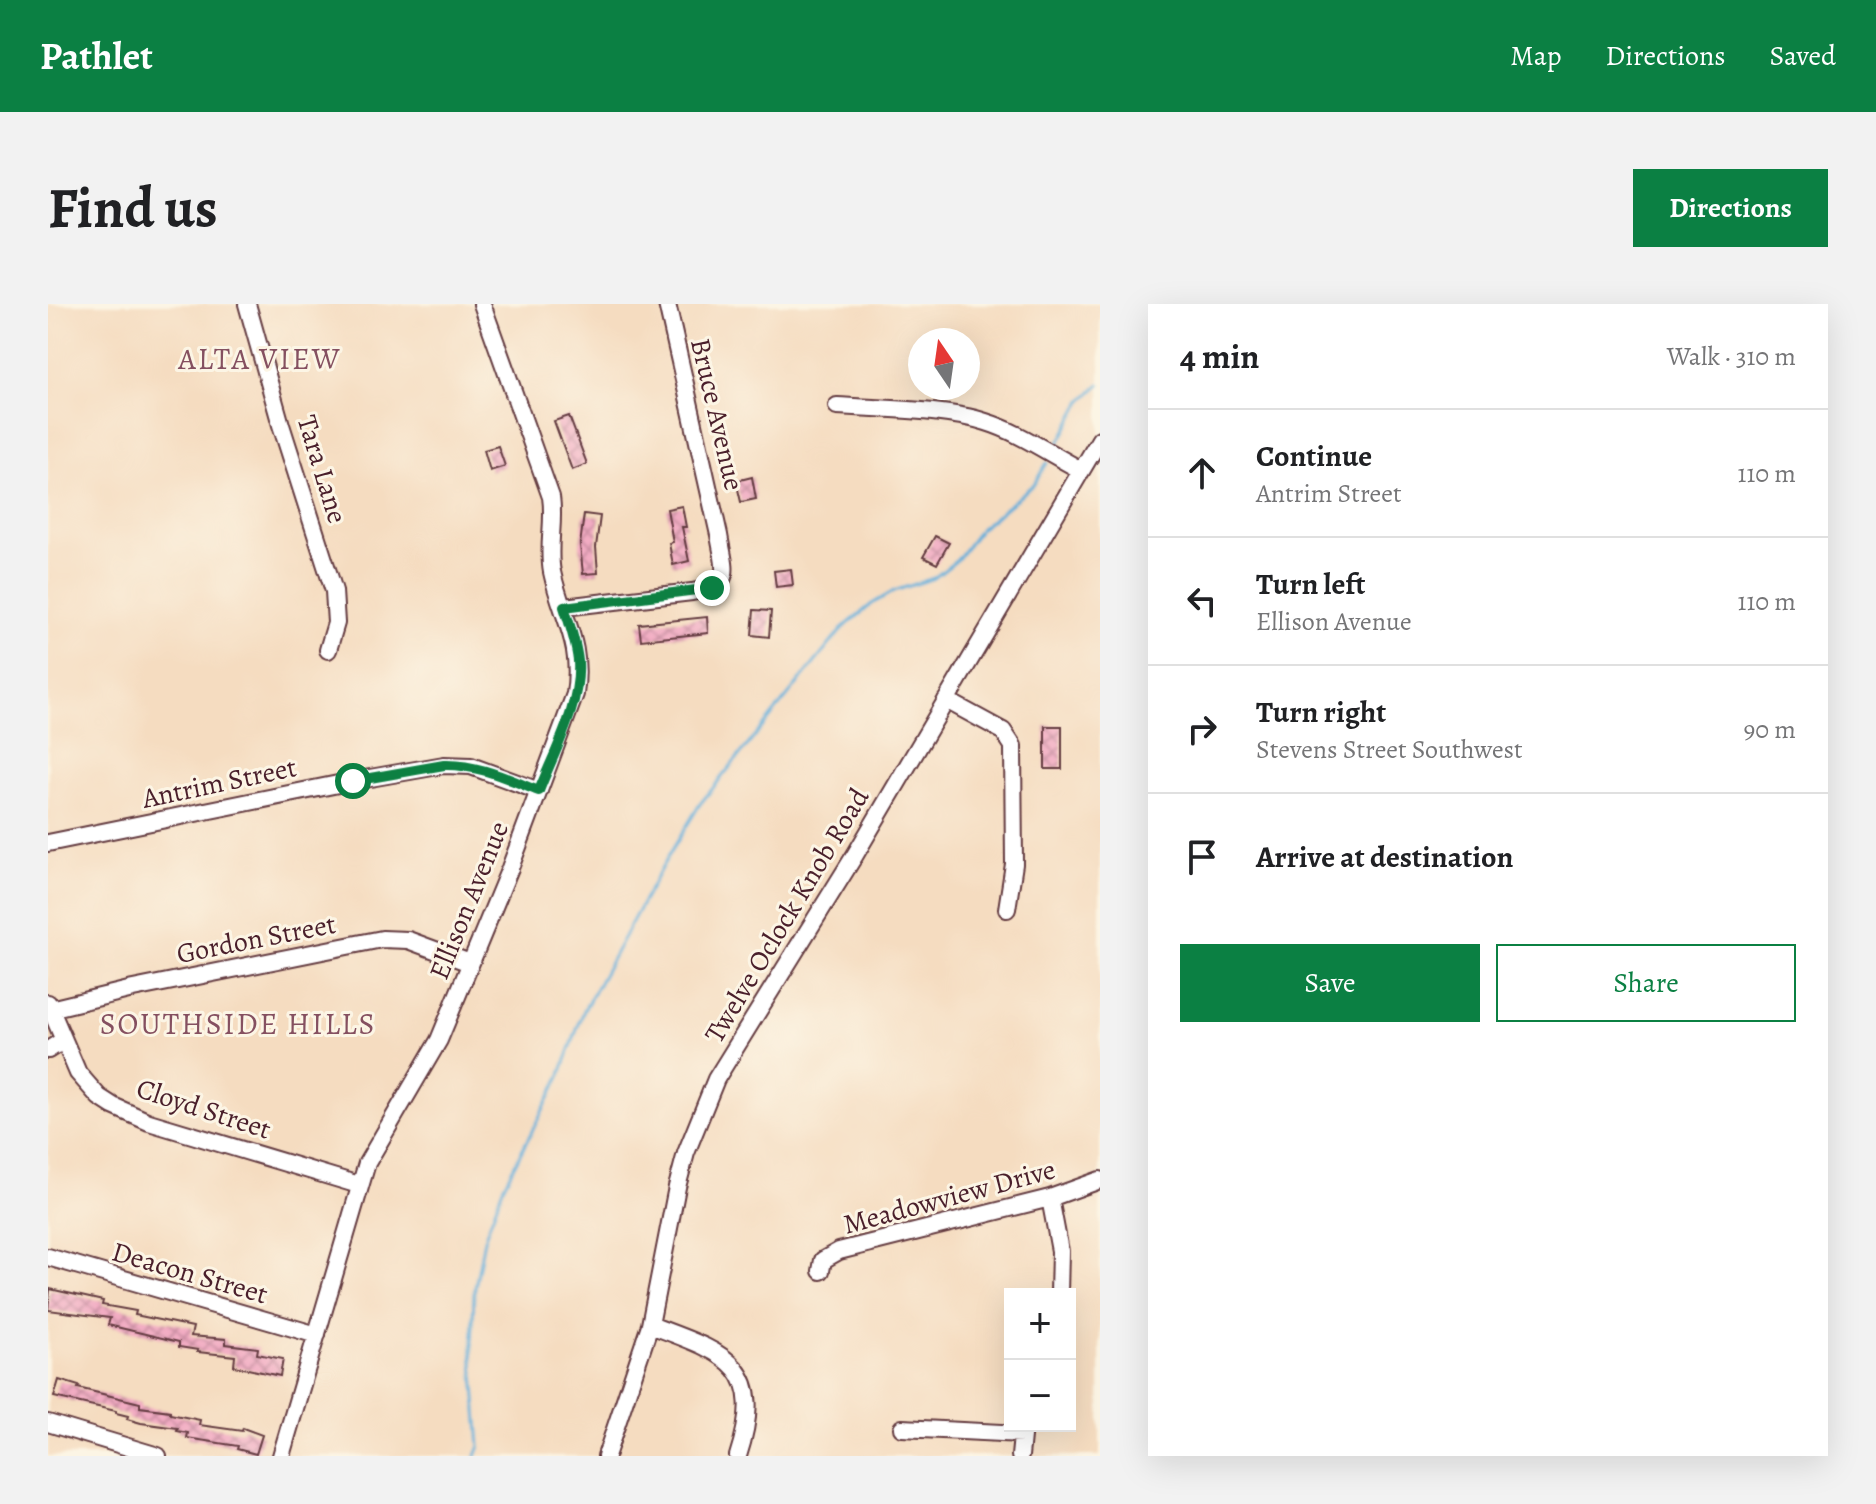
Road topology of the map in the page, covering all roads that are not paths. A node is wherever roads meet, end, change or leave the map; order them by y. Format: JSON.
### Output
{"nodes":[{"id":1,"x":247,"y":304,"type":"edge"},
{"id":2,"x":482,"y":304,"type":"edge"},
{"id":3,"x":667,"y":304,"type":"edge"},
{"id":4,"x":837,"y":406,"type":"dead end"},
{"id":5,"x":1100,"y":439,"type":"edge"},
{"id":6,"x":1081,"y":470,"type":"junction"},
{"id":7,"x":564,"y":607,"type":"junction"},
{"id":8,"x":328,"y":650,"type":"dead end"},
{"id":9,"x":946,"y":700,"type":"junction"},
{"id":10,"x":539,"y":791,"type":"junction"},
{"id":11,"x":48,"y":843,"type":"edge"},
{"id":12,"x":1007,"y":909,"type":"dead end"},
{"id":13,"x":470,"y":963,"type":"junction"},
{"id":14,"x":49,"y":1006,"type":"edge"},
{"id":15,"x":55,"y":1046,"type":"edge"},
{"id":16,"x":1100,"y":1180,"type":"edge"},
{"id":17,"x":359,"y":1185,"type":"junction"},
{"id":18,"x":1050,"y":1198,"type":"junction"},
{"id":19,"x":48,"y":1257,"type":"edge"},
{"id":20,"x":821,"y":1271,"type":"dead end"},
{"id":21,"x":1059,"y":1288,"type":"edge"},
{"id":22,"x":650,"y":1325,"type":"junction"},
{"id":23,"x":317,"y":1335,"type":"junction"},
{"id":24,"x":48,"y":1423,"type":"edge"},
{"id":25,"x":902,"y":1428,"type":"dead end"},
{"id":26,"x":1004,"y":1430,"type":"edge"},
{"id":27,"x":1022,"y":1432,"type":"edge"},
{"id":28,"x":158,"y":1456,"type":"edge"},
{"id":29,"x":281,"y":1456,"type":"edge"},
{"id":30,"x":606,"y":1456,"type":"edge"},
{"id":31,"x":738,"y":1456,"type":"edge"},
{"id":32,"x":1020,"y":1456,"type":"edge"}],
"edges":[{"from":1,"to":8,"type":"street","name":"Tara Lane"},
{"from":2,"to":7,"type":"street","name":"Ellison Avenue"},
{"from":3,"to":7,"type":"street","name":"Bruce Avenue"},
{"from":4,"to":6,"type":"street"},
{"from":5,"to":6,"type":"street","name":"Twelve Oclock Knob Road"},
{"from":6,"to":9,"type":"street","name":"Twelve Oclock Knob Road"},
{"from":7,"to":10,"type":"street","name":"Ellison Avenue"},
{"from":9,"to":12,"type":"street"},
{"from":9,"to":22,"type":"street","name":"Twelve Oclock Knob Road"},
{"from":10,"to":11,"type":"street","name":"Antrim Street"},
{"from":10,"to":13,"type":"street","name":"Ellison Avenue"},
{"from":13,"to":14,"type":"street","name":"Gordon Street"},
{"from":13,"to":17,"type":"street","name":"Ellison Avenue"},
{"from":14,"to":15,"type":"street","name":"Cloyd Street"},
{"from":15,"to":17,"type":"street","name":"Cloyd Street"},
{"from":16,"to":18,"type":"street","name":"Meadowview Drive"},
{"from":17,"to":23,"type":"street","name":"Ellison Avenue"},
{"from":18,"to":20,"type":"street","name":"Meadowview Drive"},
{"from":18,"to":21,"type":"street"},
{"from":19,"to":23,"type":"street","name":"Deacon Street"},
{"from":22,"to":30,"type":"street","name":"Twelve Oclock Knob Road"},
{"from":22,"to":31,"type":"street"},
{"from":23,"to":29,"type":"street","name":"Ellison Avenue"},
{"from":24,"to":28,"type":"street"},
{"from":25,"to":26,"type":"street"},
{"from":27,"to":32,"type":"street"}]}
